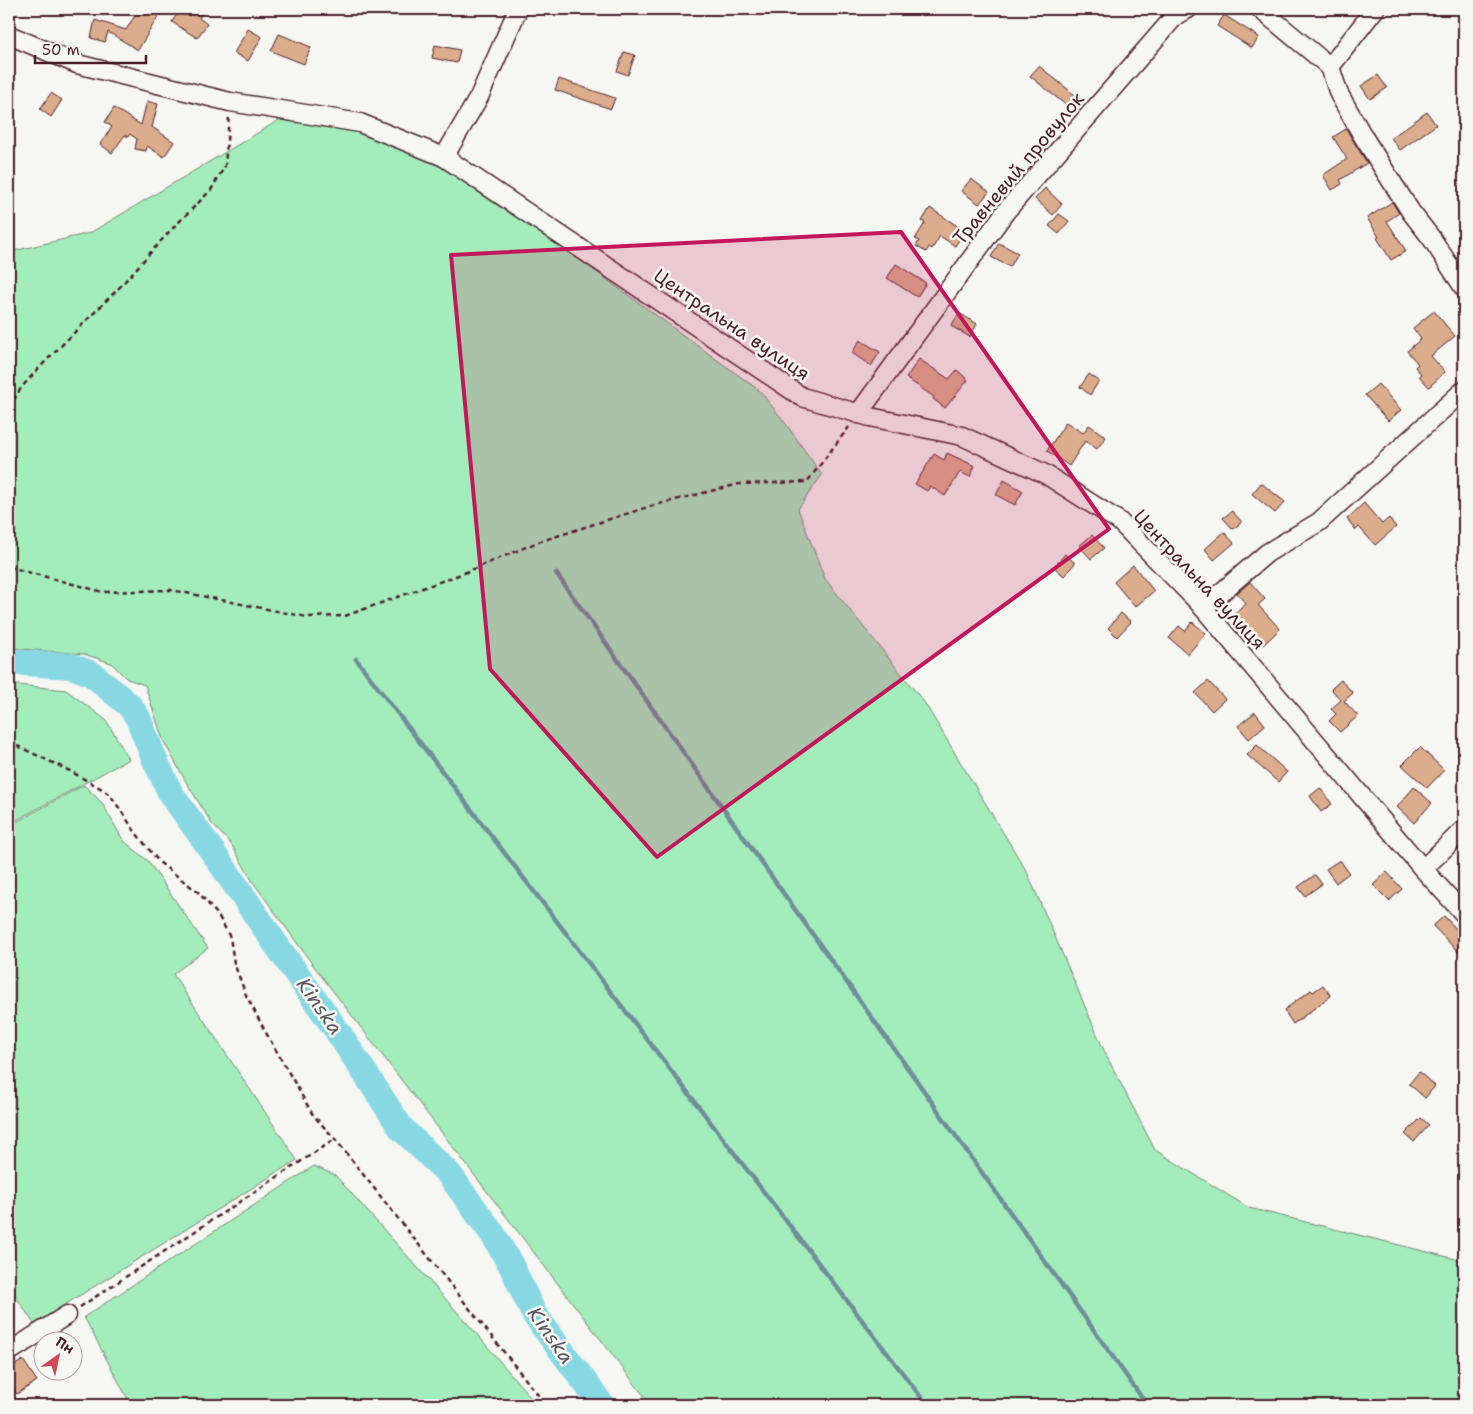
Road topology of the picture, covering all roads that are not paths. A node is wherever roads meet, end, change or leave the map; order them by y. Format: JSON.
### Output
{"nodes":[{"id":1,"x":518,"y":9,"type":"edge"},
{"id":2,"x":1188,"y":9,"type":"edge"},
{"id":3,"x":1260,"y":9,"type":"edge"},
{"id":4,"x":1375,"y":9,"type":"edge"},
{"id":5,"x":9,"y":35,"type":"edge"},
{"id":6,"x":1330,"y":67,"type":"junction"},
{"id":7,"x":444,"y":157,"type":"junction"},
{"id":8,"x":1464,"y":288,"type":"edge"},
{"id":9,"x":1464,"y":390,"type":"edge"},
{"id":10,"x":858,"y":414,"type":"junction"},
{"id":11,"x":1203,"y":608,"type":"junction"},
{"id":12,"x":1464,"y":829,"type":"edge"},
{"id":13,"x":1423,"y":869,"type":"junction"},
{"id":14,"x":1464,"y":914,"type":"edge"},
{"id":15,"x":66,"y":1315,"type":"road end"},
{"id":16,"x":9,"y":1352,"type":"edge"}],
"edges":[{"from":1,"to":7,"type":"street"},
{"from":2,"to":10,"type":"street","name":"Травневий провулок"},
{"from":3,"to":6,"type":"street"},
{"from":4,"to":6,"type":"street"},
{"from":5,"to":7,"type":"street","name":"Центральна вулиця"},
{"from":6,"to":8,"type":"street"},
{"from":7,"to":10,"type":"street","name":"Центральна вулиця"},
{"from":9,"to":11,"type":"street"},
{"from":10,"to":11,"type":"street","name":"Центральна вулиця"},
{"from":11,"to":13,"type":"street","name":"Центральна вулиця"},
{"from":12,"to":13,"type":"street"},
{"from":13,"to":14,"type":"street","name":"Центральна вулиця"},
{"from":15,"to":16,"type":"street"}]}
